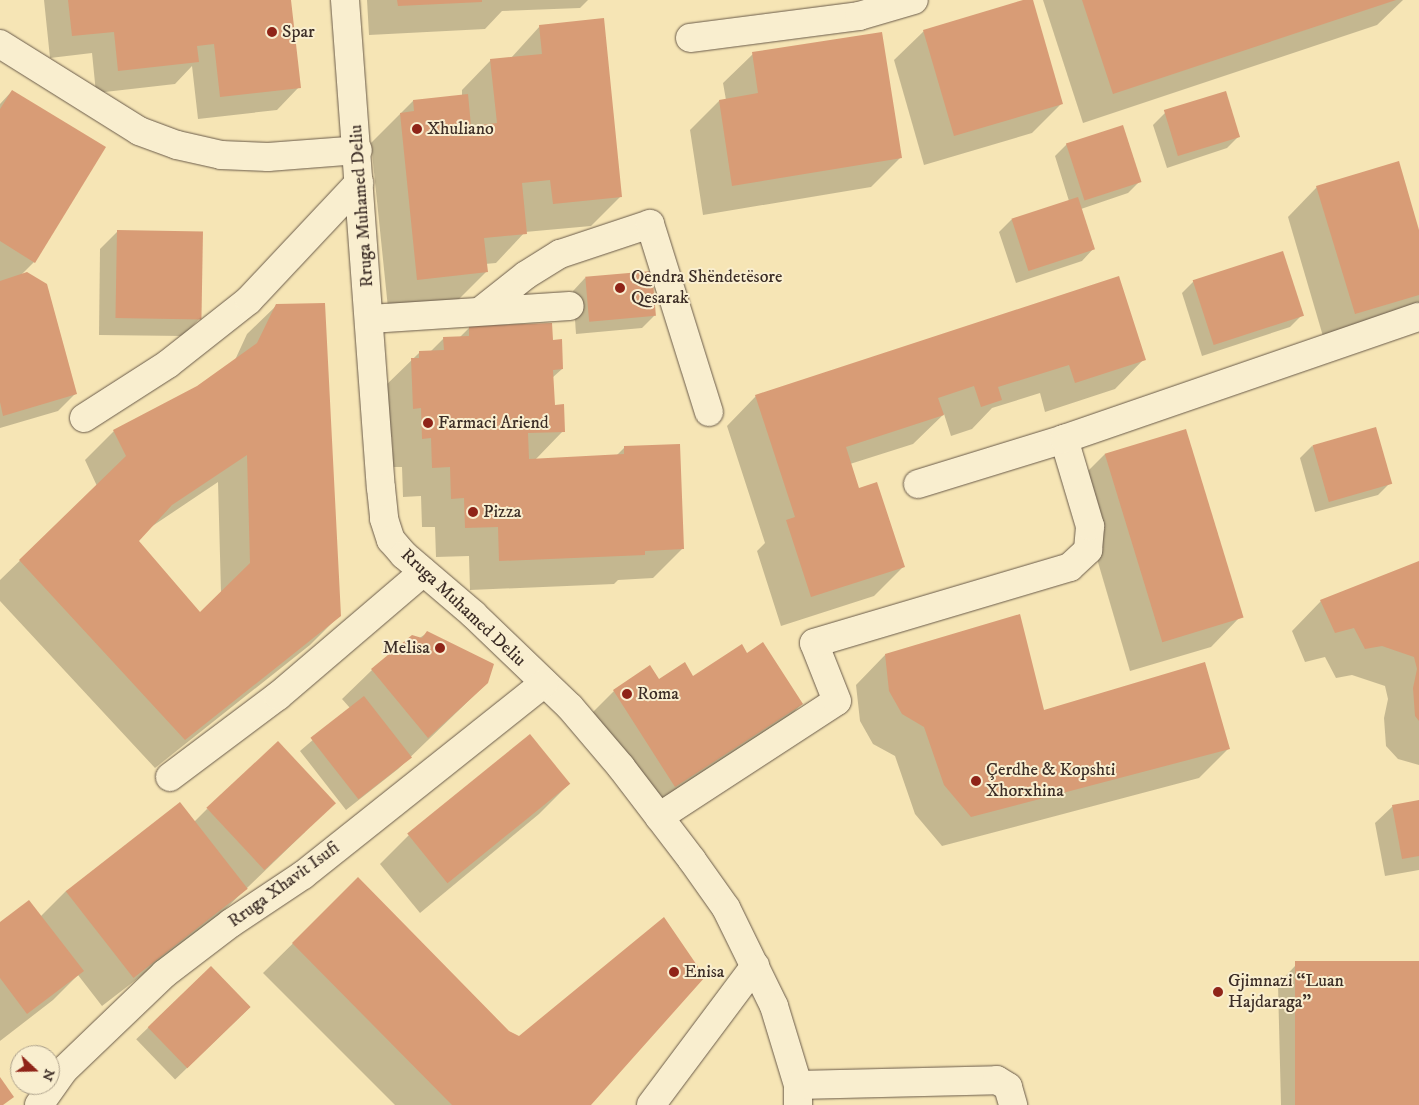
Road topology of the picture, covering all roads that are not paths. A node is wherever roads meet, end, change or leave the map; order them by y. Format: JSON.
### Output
{"nodes":[{"id":1,"x":345,"y":0,"type":"edge"},
{"id":2,"x":914,"y":0,"type":"edge"},
{"id":3,"x":690,"y":38,"type":"dead end"},
{"id":4,"x":0,"y":44,"type":"edge"},
{"id":5,"x":358,"y":150,"type":"junction"},
{"id":6,"x":359,"y":183,"type":"junction"},
{"id":7,"x":570,"y":306,"type":"dead end"},
{"id":8,"x":482,"y":310,"type":"junction"},
{"id":9,"x":1419,"y":317,"type":"edge"},
{"id":10,"x":370,"y":319,"type":"junction"},
{"id":11,"x":709,"y":412,"type":"dead end"},
{"id":12,"x":84,"y":418,"type":"dead end"},
{"id":13,"x":1064,"y":439,"type":"junction"},
{"id":14,"x":918,"y":484,"type":"dead end"},
{"id":15,"x":424,"y":572,"type":"junction"},
{"id":16,"x":544,"y":683,"type":"junction"},
{"id":17,"x":170,"y":777,"type":"dead end"},
{"id":18,"x":660,"y":816,"type":"junction"},
{"id":19,"x":755,"y":966,"type":"junction"},
{"id":20,"x":798,"y":1095,"type":"edge"},
{"id":21,"x":39,"y":1105,"type":"edge"},
{"id":22,"x":651,"y":1105,"type":"edge"},
{"id":23,"x":1013,"y":1105,"type":"edge"}],
"edges":[{"from":1,"to":5,"type":"street","name":"Rruga Muhamed Deliu"},
{"from":2,"to":3,"type":"street"},
{"from":4,"to":5,"type":"street"},
{"from":5,"to":6,"type":"street","name":"Rruga Muhamed Deliu"},
{"from":6,"to":10,"type":"street","name":"Rruga Muhamed Deliu"},
{"from":6,"to":12,"type":"street"},
{"from":7,"to":8,"type":"street"},
{"from":8,"to":10,"type":"street"},
{"from":8,"to":11,"type":"street"},
{"from":9,"to":13,"type":"street"},
{"from":10,"to":15,"type":"street","name":"Rruga Muhamed Deliu"},
{"from":13,"to":14,"type":"street"},
{"from":13,"to":18,"type":"street"},
{"from":15,"to":16,"type":"street","name":"Rruga Muhamed Deliu"},
{"from":15,"to":17,"type":"street"},
{"from":16,"to":18,"type":"street","name":"Rruga Muhamed Deliu"},
{"from":16,"to":21,"type":"street","name":"Rruga Xhavit Isufi"},
{"from":18,"to":19,"type":"street","name":"Rruga Muhamed Deliu"},
{"from":19,"to":20,"type":"street","name":"Rruga Muhamed Deliu"},
{"from":19,"to":22,"type":"street"},
{"from":20,"to":23,"type":"street"}]}
